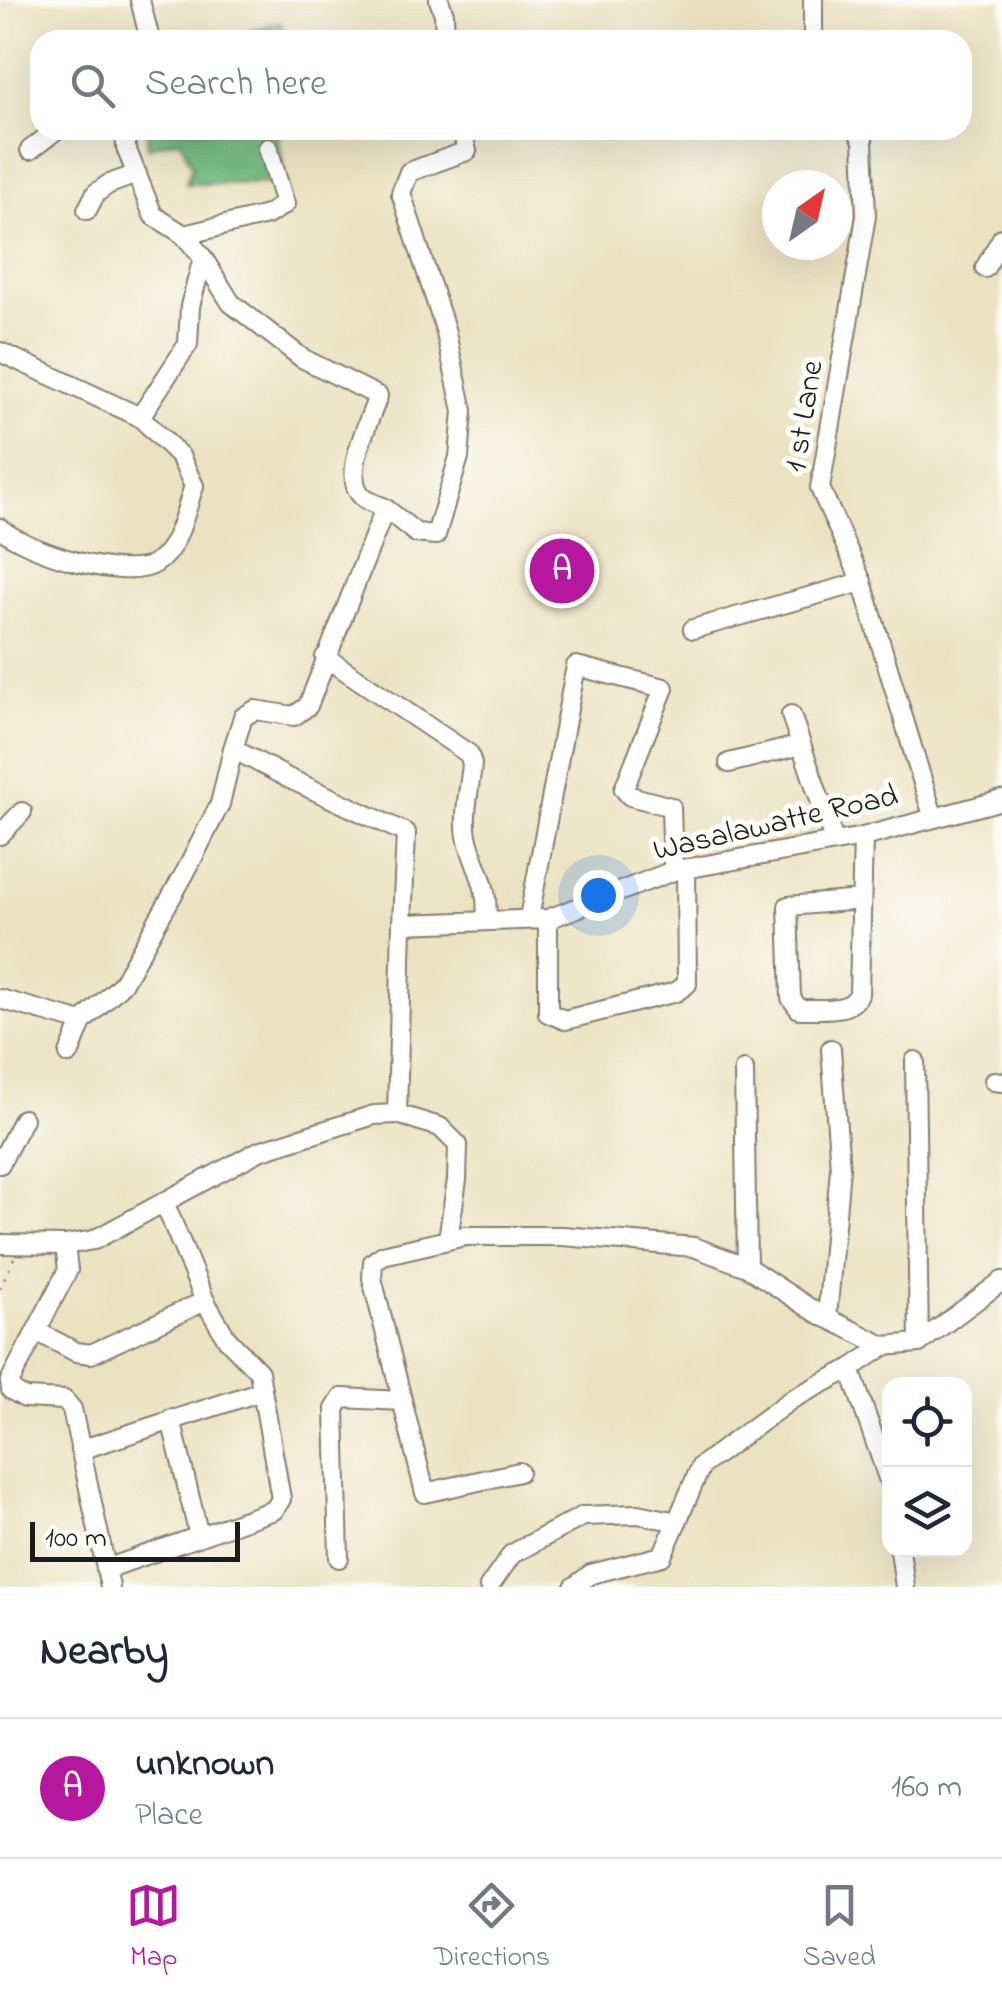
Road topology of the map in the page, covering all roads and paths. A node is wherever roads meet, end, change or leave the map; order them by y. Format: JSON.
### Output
{"nodes":[{"id":1,"x":140,"y":0,"type":"edge"},
{"id":2,"x":440,"y":0,"type":"edge"},
{"id":3,"x":813,"y":0,"type":"edge"},
{"id":4,"x":148,"y":30,"type":"edge"},
{"id":5,"x":445,"y":30,"type":"edge"},
{"id":6,"x":813,"y":30,"type":"edge"},
{"id":7,"x":43,"y":140,"type":"edge"},
{"id":8,"x":126,"y":140,"type":"edge"},
{"id":9,"x":465,"y":140,"type":"edge"},
{"id":10,"x":863,"y":140,"type":"edge"},
{"id":11,"x":268,"y":148,"type":"dead end"},
{"id":12,"x":30,"y":150,"type":"dead end"},
{"id":13,"x":136,"y":174,"type":"junction"},
{"id":14,"x":86,"y":210,"type":"dead end"},
{"id":15,"x":184,"y":235,"type":"junction"},
{"id":16,"x":1002,"y":238,"type":"edge"},
{"id":17,"x":203,"y":258,"type":"junction"},
{"id":18,"x":985,"y":268,"type":"dead end"},
{"id":19,"x":0,"y":352,"type":"edge"},
{"id":20,"x":140,"y":418,"type":"junction"},
{"id":21,"x":385,"y":508,"type":"junction"},
{"id":22,"x":0,"y":528,"type":"edge"},
{"id":23,"x":862,"y":582,"type":"junction"},
{"id":24,"x":693,"y":629,"type":"dead end"},
{"id":25,"x":325,"y":657,"type":"junction"},
{"id":26,"x":791,"y":715,"type":"dead end"},
{"id":27,"x":801,"y":745,"type":"junction"},
{"id":28,"x":233,"y":748,"type":"junction"},
{"id":29,"x":729,"y":763,"type":"dead end"},
{"id":30,"x":1002,"y":800,"type":"edge"},
{"id":31,"x":22,"y":812,"type":"dead end"},
{"id":32,"x":933,"y":816,"type":"junction"},
{"id":33,"x":0,"y":835,"type":"edge"},
{"id":34,"x":863,"y":836,"type":"junction"},
{"id":35,"x":834,"y":842,"type":"junction"},
{"id":36,"x":679,"y":869,"type":"junction"},
{"id":37,"x":862,"y":900,"type":"junction"},
{"id":38,"x":538,"y":919,"type":"junction"},
{"id":39,"x":486,"y":920,"type":"junction"},
{"id":40,"x":402,"y":924,"type":"junction"},
{"id":41,"x":0,"y":999,"type":"edge"},
{"id":42,"x":82,"y":1022,"type":"junction"},
{"id":43,"x":831,"y":1048,"type":"dead end"},
{"id":44,"x":70,"y":1054,"type":"dead end"},
{"id":45,"x":915,"y":1061,"type":"dead end"},
{"id":46,"x":744,"y":1070,"type":"dead end"},
{"id":47,"x":397,"y":1114,"type":"junction"},
{"id":48,"x":23,"y":1119,"type":"dead end"},
{"id":49,"x":0,"y":1164,"type":"edge"},
{"id":50,"x":164,"y":1202,"type":"junction"},
{"id":51,"x":448,"y":1240,"type":"junction"},
{"id":52,"x":9,"y":1244,"type":"edge"},
{"id":53,"x":65,"y":1245,"type":"junction"},
{"id":54,"x":747,"y":1267,"type":"junction"},
{"id":55,"x":1002,"y":1281,"type":"edge"},
{"id":56,"x":0,"y":1288,"type":"edge"},
{"id":57,"x":205,"y":1301,"type":"junction"},
{"id":58,"x":827,"y":1318,"type":"junction"},
{"id":59,"x":36,"y":1331,"type":"junction"},
{"id":60,"x":919,"y":1343,"type":"junction"},
{"id":61,"x":884,"y":1346,"type":"junction"},
{"id":62,"x":850,"y":1369,"type":"junction"},
{"id":63,"x":262,"y":1390,"type":"junction"},
{"id":64,"x":402,"y":1401,"type":"junction"},
{"id":65,"x":170,"y":1419,"type":"junction"},
{"id":66,"x":80,"y":1450,"type":"junction"},
{"id":67,"x":884,"y":1467,"type":"edge"},
{"id":68,"x":519,"y":1472,"type":"dead end"},
{"id":69,"x":677,"y":1522,"type":"junction"},
{"id":70,"x":198,"y":1536,"type":"junction"},
{"id":71,"x":901,"y":1557,"type":"edge"},
{"id":72,"x":338,"y":1558,"type":"dead end"},
{"id":73,"x":108,"y":1578,"type":"edge"},
{"id":74,"x":489,"y":1587,"type":"edge"},
{"id":75,"x":574,"y":1587,"type":"edge"},
{"id":76,"x":905,"y":1587,"type":"edge"}],
"edges":[{"from":1,"to":4,"type":"street"},
{"from":2,"to":5,"type":"street"},
{"from":3,"to":6,"type":"street"},
{"from":7,"to":12,"type":"street"},
{"from":8,"to":13,"type":"street"},
{"from":9,"to":21,"type":"street"},
{"from":10,"to":23,"type":"street","name":"1 st Lane"},
{"from":11,"to":15,"type":"street"},
{"from":13,"to":14,"type":"street"},
{"from":13,"to":15,"type":"street"},
{"from":15,"to":17,"type":"street"},
{"from":16,"to":18,"type":"street"},
{"from":17,"to":20,"type":"street"},
{"from":17,"to":21,"type":"street"},
{"from":19,"to":20,"type":"street"},
{"from":20,"to":22,"type":"street"},
{"from":21,"to":25,"type":"street"},
{"from":23,"to":24,"type":"street"},
{"from":23,"to":32,"type":"street","name":"1 st Lane"},
{"from":25,"to":28,"type":"street"},
{"from":25,"to":39,"type":"street"},
{"from":26,"to":27,"type":"street"},
{"from":27,"to":29,"type":"street"},
{"from":27,"to":35,"type":"street"},
{"from":28,"to":40,"type":"street"},
{"from":28,"to":42,"type":"street"},
{"from":30,"to":32,"type":"street","name":"Wasalawatte Road"},
{"from":31,"to":33,"type":"street"},
{"from":32,"to":34,"type":"street","name":"Wasalawatte Road"},
{"from":34,"to":35,"type":"street","name":"Wasalawatte Road"},
{"from":34,"to":37,"type":"street"},
{"from":35,"to":36,"type":"street","name":"Wasalawatte Road"},
{"from":36,"to":38,"type":"street","name":"Wasalawatte Road"},
{"from":36,"to":38,"type":"street"},
{"from":36,"to":38,"type":"street"},
{"from":37,"to":37,"type":"street"},
{"from":38,"to":39,"type":"street","name":"Wasalawatte Road"},
{"from":39,"to":40,"type":"street","name":"Wasalawatte Road"},
{"from":40,"to":47,"type":"street"},
{"from":41,"to":42,"type":"street"},
{"from":42,"to":44,"type":"street"},
{"from":43,"to":58,"type":"street"},
{"from":45,"to":60,"type":"street"},
{"from":46,"to":54,"type":"street"},
{"from":47,"to":50,"type":"street"},
{"from":47,"to":51,"type":"street"},
{"from":48,"to":49,"type":"street"},
{"from":50,"to":53,"type":"street"},
{"from":50,"to":57,"type":"street"},
{"from":51,"to":54,"type":"street"},
{"from":51,"to":64,"type":"street"},
{"from":52,"to":53,"type":"street"},
{"from":52,"to":56,"type":"path"},
{"from":53,"to":59,"type":"street"},
{"from":54,"to":58,"type":"street"},
{"from":55,"to":60,"type":"street"},
{"from":57,"to":59,"type":"street"},
{"from":57,"to":63,"type":"street"},
{"from":58,"to":61,"type":"street"},
{"from":59,"to":66,"type":"street"},
{"from":60,"to":61,"type":"street"},
{"from":61,"to":62,"type":"street"},
{"from":62,"to":67,"type":"street"},
{"from":62,"to":69,"type":"street"},
{"from":63,"to":65,"type":"street"},
{"from":63,"to":70,"type":"street"},
{"from":64,"to":68,"type":"street"},
{"from":64,"to":72,"type":"street"},
{"from":65,"to":66,"type":"street"},
{"from":65,"to":70,"type":"street"},
{"from":66,"to":73,"type":"street"},
{"from":69,"to":74,"type":"street"},
{"from":69,"to":75,"type":"street"},
{"from":70,"to":73,"type":"street"},
{"from":71,"to":76,"type":"street"}]}
